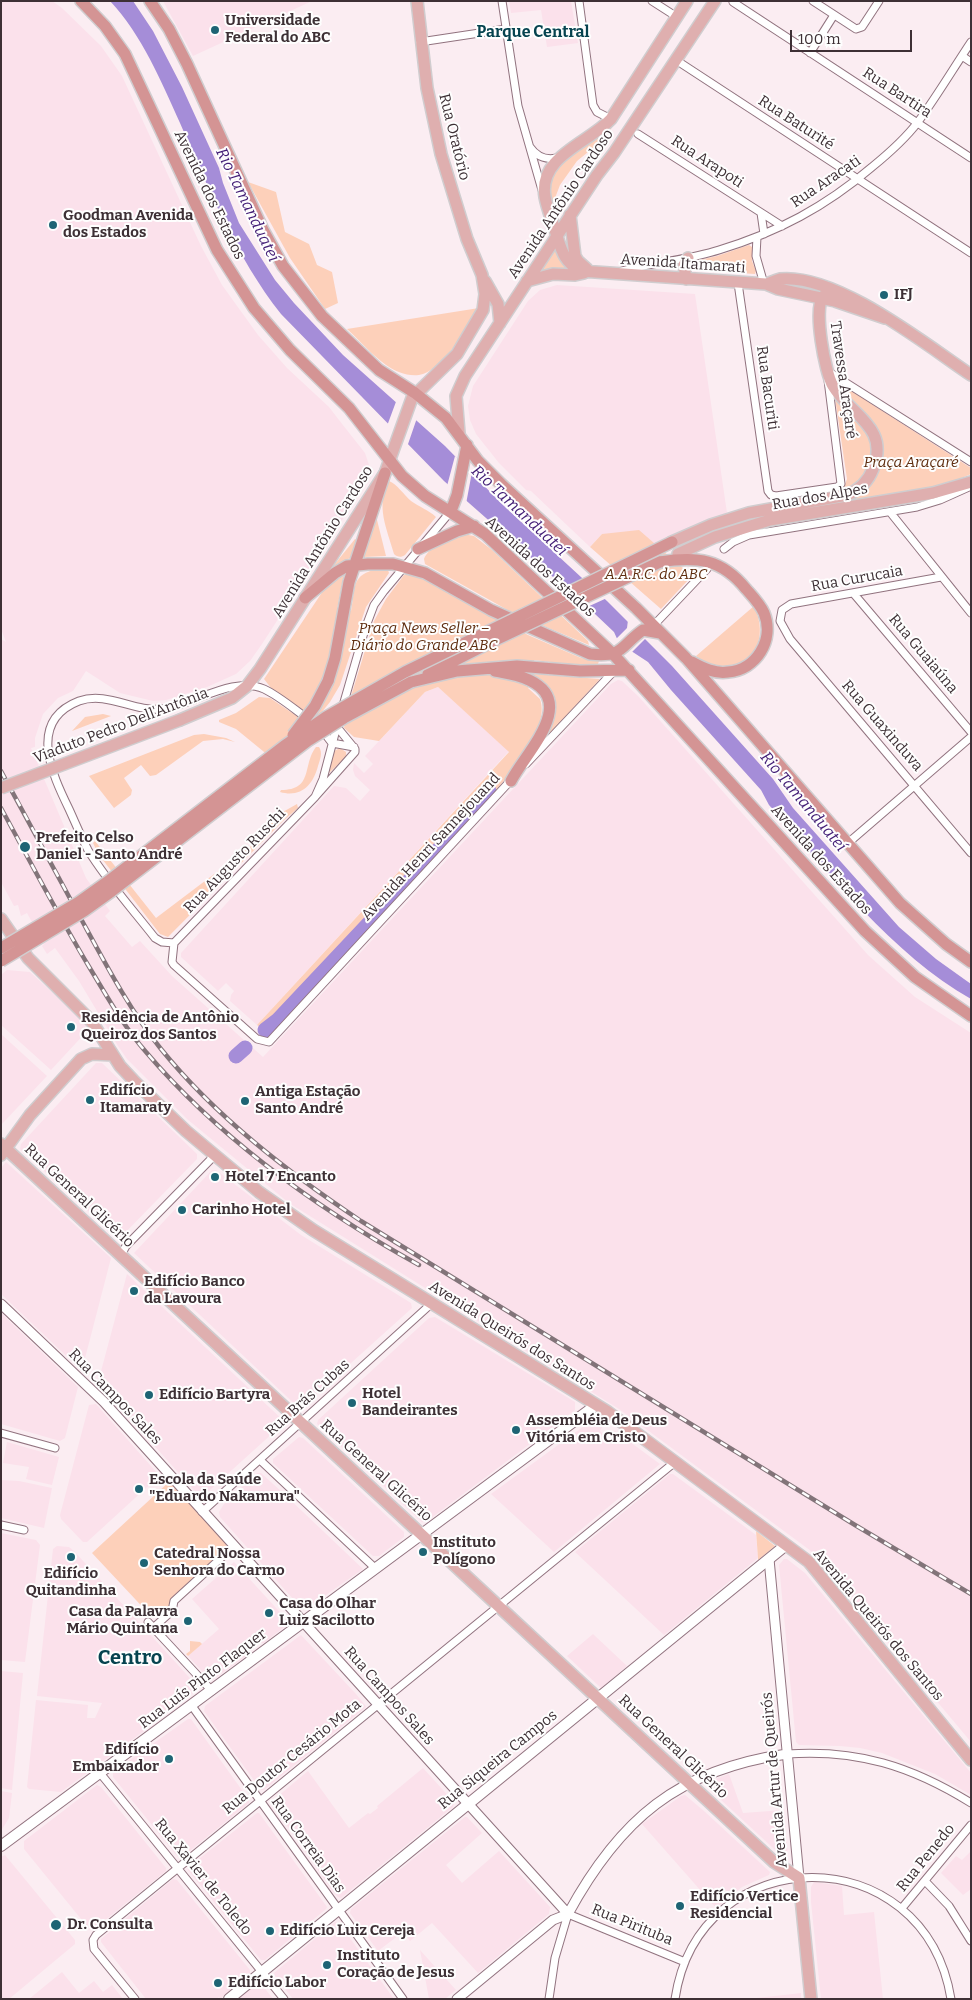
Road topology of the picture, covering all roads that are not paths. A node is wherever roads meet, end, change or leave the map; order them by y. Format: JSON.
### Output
{"nodes":[{"id":1,"x":81,"y":1,"type":"edge"},
{"id":2,"x":150,"y":1,"type":"edge"},
{"id":3,"x":416,"y":1,"type":"edge"},
{"id":4,"x":502,"y":1,"type":"edge"},
{"id":5,"x":579,"y":1,"type":"edge"},
{"id":6,"x":652,"y":1,"type":"edge"},
{"id":7,"x":687,"y":1,"type":"edge"},
{"id":8,"x":715,"y":1,"type":"edge"},
{"id":9,"x":814,"y":1,"type":"edge"},
{"id":10,"x":879,"y":1,"type":"edge"},
{"id":11,"x":733,"y":2,"type":"edge"},
{"id":12,"x":834,"y":15,"type":"junction"},
{"id":13,"x":677,"y":17,"type":"junction"},
{"id":14,"x":506,"y":29,"type":"junction"},
{"id":15,"x":420,"y":42,"type":"junction"},
{"id":16,"x":971,"y":42,"type":"edge"},
{"id":17,"x":810,"y":53,"type":"junction"},
{"id":18,"x":962,"y":56,"type":"junction"},
{"id":19,"x":971,"y":62,"type":"edge"},
{"id":20,"x":682,"y":64,"type":"dead end"},
{"id":21,"x":611,"y":119,"type":"junction"},
{"id":22,"x":917,"y":123,"type":"junction"},
{"id":23,"x":638,"y":134,"type":"dead end"},
{"id":24,"x":529,"y":146,"type":"junction"},
{"id":25,"x":560,"y":156,"type":"junction"},
{"id":26,"x":971,"y":158,"type":"edge"},
{"id":27,"x":858,"y":179,"type":"junction"},
{"id":28,"x":545,"y":197,"type":"junction"},
{"id":29,"x":761,"y":213,"type":"junction"},
{"id":30,"x":570,"y":215,"type":"junction"},
{"id":31,"x":782,"y":226,"type":"junction"},
{"id":32,"x":557,"y":236,"type":"junction"},
{"id":33,"x":760,"y":236,"type":"junction"},
{"id":34,"x":971,"y":253,"type":"edge"},
{"id":35,"x":688,"y":258,"type":"junction"},
{"id":36,"x":594,"y":272,"type":"junction"},
{"id":37,"x":613,"y":274,"type":"junction"},
{"id":38,"x":482,"y":275,"type":"junction"},
{"id":39,"x":686,"y":279,"type":"junction"},
{"id":40,"x":527,"y":281,"type":"junction"},
{"id":41,"x":738,"y":283,"type":"junction"},
{"id":42,"x":765,"y":284,"type":"junction"},
{"id":43,"x":841,"y":293,"type":"junction"},
{"id":44,"x":822,"y":298,"type":"junction"},
{"id":45,"x":482,"y":315,"type":"joint"},
{"id":46,"x":884,"y":318,"type":"junction"},
{"id":47,"x":500,"y":323,"type":"junction"},
{"id":48,"x":826,"y":370,"type":"junction"},
{"id":49,"x":971,"y":375,"type":"edge"},
{"id":50,"x":415,"y":392,"type":"junction"},
{"id":51,"x":459,"y":433,"type":"junction"},
{"id":52,"x":467,"y":445,"type":"junction"},
{"id":53,"x":391,"y":461,"type":"junction"},
{"id":54,"x":971,"y":462,"type":"edge"},
{"id":55,"x":385,"y":473,"type":"junction"},
{"id":56,"x":969,"y":486,"type":"edge"},
{"id":57,"x":771,"y":495,"type":"joint"},
{"id":58,"x":451,"y":511,"type":"junction"},
{"id":59,"x":890,"y":512,"type":"junction"},
{"id":60,"x":474,"y":526,"type":"junction"},
{"id":61,"x":672,"y":542,"type":"joint"},
{"id":62,"x":418,"y":549,"type":"junction"},
{"id":63,"x":724,"y":549,"type":"dead end"},
{"id":64,"x":678,"y":554,"type":"joint"},
{"id":65,"x":660,"y":562,"type":"junction"},
{"id":66,"x":354,"y":565,"type":"junction"},
{"id":67,"x":404,"y":566,"type":"junction"},
{"id":68,"x":707,"y":569,"type":"dead end"},
{"id":69,"x":941,"y":577,"type":"junction"},
{"id":70,"x":854,"y":594,"type":"junction"},
{"id":71,"x":305,"y":598,"type":"junction"},
{"id":72,"x":780,"y":612,"type":"joint"},
{"id":73,"x":971,"y":613,"type":"edge"},
{"id":74,"x":658,"y":630,"type":"junction"},
{"id":75,"x":617,"y":652,"type":"junction"},
{"id":76,"x":686,"y":658,"type":"junction"},
{"id":77,"x":484,"y":668,"type":"junction"},
{"id":78,"x":622,"y":668,"type":"junction"},
{"id":79,"x":410,"y":682,"type":"junction"},
{"id":80,"x":349,"y":684,"type":"junction"},
{"id":81,"x":247,"y":686,"type":"junction"},
{"id":82,"x":337,"y":727,"type":"junction"},
{"id":83,"x":321,"y":728,"type":"junction"},
{"id":84,"x":971,"y":732,"type":"edge"},
{"id":85,"x":971,"y":737,"type":"edge"},
{"id":86,"x":332,"y":743,"type":"junction"},
{"id":87,"x":284,"y":746,"type":"junction"},
{"id":88,"x":354,"y":747,"type":"junction"},
{"id":89,"x":511,"y":781,"type":"junction"},
{"id":90,"x":915,"y":785,"type":"junction"},
{"id":91,"x":1,"y":788,"type":"edge"},
{"id":92,"x":315,"y":797,"type":"junction"},
{"id":93,"x":848,"y":843,"type":"junction"},
{"id":94,"x":971,"y":853,"type":"edge"},
{"id":95,"x":1,"y":918,"type":"edge"},
{"id":96,"x":174,"y":942,"type":"junction"},
{"id":97,"x":1,"y":948,"type":"edge"},
{"id":98,"x":1,"y":961,"type":"edge"},
{"id":99,"x":971,"y":962,"type":"edge"},
{"id":100,"x":971,"y":1016,"type":"edge"},
{"id":101,"x":113,"y":1055,"type":"junction"},
{"id":102,"x":3,"y":1149,"type":"edge"},
{"id":103,"x":214,"y":1156,"type":"junction"},
{"id":104,"x":121,"y":1255,"type":"junction"},
{"id":105,"x":1,"y":1304,"type":"edge"},
{"id":106,"x":431,"y":1304,"type":"junction"},
{"id":107,"x":596,"y":1405,"type":"junction"},
{"id":108,"x":300,"y":1423,"type":"junction"},
{"id":109,"x":1,"y":1433,"type":"edge"},
{"id":110,"x":55,"y":1448,"type":"dead end"},
{"id":111,"x":260,"y":1460,"type":"junction"},
{"id":112,"x":674,"y":1462,"type":"junction"},
{"id":113,"x":202,"y":1512,"type":"junction"},
{"id":114,"x":1,"y":1526,"type":"edge"},
{"id":115,"x":24,"y":1530,"type":"dead end"},
{"id":116,"x":423,"y":1534,"type":"junction"},
{"id":117,"x":786,"y":1545,"type":"junction"},
{"id":118,"x":233,"y":1547,"type":"junction"},
{"id":119,"x":768,"y":1559,"type":"junction"},
{"id":120,"x":376,"y":1569,"type":"junction"},
{"id":121,"x":499,"y":1606,"type":"junction"},
{"id":122,"x":148,"y":1622,"type":"dead end"},
{"id":123,"x":303,"y":1623,"type":"junction"},
{"id":124,"x":153,"y":1628,"type":"junction"},
{"id":125,"x":212,"y":1692,"type":"junction"},
{"id":126,"x":598,"y":1698,"type":"junction"},
{"id":127,"x":378,"y":1705,"type":"junction"},
{"id":128,"x":192,"y":1706,"type":"junction"},
{"id":129,"x":787,"y":1754,"type":"junction"},
{"id":130,"x":971,"y":1760,"type":"edge"},
{"id":131,"x":100,"y":1773,"type":"junction"},
{"id":132,"x":690,"y":1783,"type":"junction"},
{"id":133,"x":260,"y":1802,"type":"junction"},
{"id":134,"x":971,"y":1803,"type":"edge"},
{"id":135,"x":468,"y":1804,"type":"junction"},
{"id":136,"x":971,"y":1825,"type":"edge"},
{"id":137,"x":1,"y":1846,"type":"edge"},
{"id":138,"x":178,"y":1869,"type":"junction"},
{"id":139,"x":799,"y":1878,"type":"junction"},
{"id":140,"x":925,"y":1881,"type":"junction"},
{"id":141,"x":902,"y":1908,"type":"junction"},
{"id":142,"x":338,"y":1909,"type":"junction"},
{"id":143,"x":568,"y":1914,"type":"junction"},
{"id":144,"x":971,"y":1941,"type":"edge"},
{"id":145,"x":685,"y":1962,"type":"junction"},
{"id":146,"x":262,"y":1972,"type":"junction"},
{"id":147,"x":135,"y":1999,"type":"edge"},
{"id":148,"x":229,"y":1999,"type":"edge"},
{"id":149,"x":284,"y":1999,"type":"edge"},
{"id":150,"x":403,"y":1999,"type":"edge"},
{"id":151,"x":457,"y":1999,"type":"edge"},
{"id":152,"x":549,"y":1999,"type":"edge"},
{"id":153,"x":675,"y":1999,"type":"edge"},
{"id":154,"x":811,"y":1999,"type":"edge"},
{"id":155,"x":951,"y":1999,"type":"edge"}],
"edges":[{"from":1,"to":53,"type":"highway","name":"Avenida dos Estados"},
{"from":2,"to":50,"type":"highway","name":"Avenida dos Estados"},
{"from":3,"to":15,"type":"main road","name":"Rua Oratório"},
{"from":4,"to":14,"type":"street"},
{"from":5,"to":21,"type":"street"},
{"from":6,"to":13,"type":"street"},
{"from":7,"to":13,"type":"main road","name":"Avenida Antônio Cardoso"},
{"from":8,"to":30,"type":"main road","name":"Avenida Antônio Cardoso"},
{"from":9,"to":12,"type":"street"},
{"from":10,"to":12,"type":"street"},
{"from":11,"to":17,"type":"street","name":"Rua Bartira"},
{"from":12,"to":17,"type":"street"},
{"from":13,"to":21,"type":"main road","name":"Avenida Antônio Cardoso"},
{"from":14,"to":15,"type":"street"},
{"from":14,"to":24,"type":"street"},
{"from":15,"to":38,"type":"main road","name":"Rua Oratório"},
{"from":16,"to":18,"type":"street","name":"Rua Aracati"},
{"from":17,"to":22,"type":"street","name":"Rua Bartira"},
{"from":18,"to":19,"type":"street"},
{"from":18,"to":22,"type":"street","name":"Rua Aracati"},
{"from":20,"to":27,"type":"street","name":"Rua Baturité"},
{"from":21,"to":25,"type":"main road","name":"Avenida Antônio Cardoso"},
{"from":22,"to":26,"type":"street","name":"Rua Bartira"},
{"from":22,"to":27,"type":"street","name":"Rua Aracati"},
{"from":23,"to":29,"type":"street","name":"Rua Arapoti"},
{"from":24,"to":25,"type":"street"},
{"from":24,"to":28,"type":"street"},
{"from":25,"to":28,"type":"main road","name":"Avenida Antônio Cardoso"},
{"from":27,"to":31,"type":"street","name":"Rua Aracati"},
{"from":27,"to":34,"type":"street","name":"Rua Baturité"},
{"from":28,"to":32,"type":"main road","name":"Avenida Itamarati"},
{"from":29,"to":31,"type":"street","name":"Rua Arapoti"},
{"from":29,"to":33,"type":"street"},
{"from":30,"to":32,"type":"main road","name":"Avenida Antônio Cardoso"},
{"from":30,"to":36,"type":"main road","name":"Avenida Itamarati"},
{"from":31,"to":33,"type":"street","name":"Rua Aracati"},
{"from":32,"to":36,"type":"main road","name":"Avenida Itamarati"},
{"from":32,"to":40,"type":"main road","name":"Avenida Antônio Cardoso"},
{"from":33,"to":35,"type":"street","name":"Rua Aracati"},
{"from":33,"to":42,"type":"street"},
{"from":35,"to":37,"type":"street","name":"Rua Aracati"},
{"from":35,"to":39,"type":"main road"},
{"from":36,"to":37,"type":"main road","name":"Avenida Itamarati"},
{"from":36,"to":40,"type":"main road"},
{"from":37,"to":39,"type":"main road","name":"Avenida Itamarati"},
{"from":38,"to":45,"type":"main road","name":"Rua Oratório"},
{"from":38,"to":47,"type":"main road","name":"Rua Oratório"},
{"from":39,"to":41,"type":"main road","name":"Avenida Itamarati"},
{"from":40,"to":47,"type":"main road","name":"Avenida Antônio Cardoso"},
{"from":41,"to":42,"type":"main road","name":"Avenida Itamarati"},
{"from":41,"to":57,"type":"street","name":"Rua Bacuriti"},
{"from":42,"to":43,"type":"main road","name":"Avenida Itamarati"},
{"from":42,"to":44,"type":"main road","name":"Avenida Itamarati"},
{"from":43,"to":44,"type":"main road"},
{"from":43,"to":46,"type":"main road","name":"Avenida Itamarati"},
{"from":44,"to":46,"type":"main road","name":"Avenida Itamarati"},
{"from":44,"to":48,"type":"main road","name":"Travessa Araçaré"},
{"from":45,"to":50,"type":"main road","name":"Avenida Antônio Cardoso"},
{"from":46,"to":49,"type":"main road","name":"Avenida Itamarati"},
{"from":47,"to":51,"type":"main road","name":"Avenida Antônio Cardoso"},
{"from":48,"to":54,"type":"street"},
{"from":48,"to":57,"type":"street","name":"Travessa Araçaré"},
{"from":48,"to":61,"type":"main road"},
{"from":50,"to":51,"type":"highway","name":"Avenida dos Estados"},
{"from":50,"to":53,"type":"main road","name":"Avenida Antônio Cardoso"},
{"from":51,"to":52,"type":"highway","name":"Avenida dos Estados"},
{"from":52,"to":58,"type":"highway"},
{"from":52,"to":74,"type":"highway","name":"Avenida dos Estados"},
{"from":53,"to":55,"type":"main road","name":"Avenida Antônio Cardoso"},
{"from":53,"to":58,"type":"highway","name":"Avenida dos Estados"},
{"from":55,"to":66,"type":"highway"},
{"from":55,"to":71,"type":"main road","name":"Avenida Antônio Cardoso"},
{"from":56,"to":59,"type":"street","name":"Rua dos Alpes"},
{"from":56,"to":64,"type":"main road","name":"Rua dos Alpes"},
{"from":58,"to":60,"type":"highway","name":"Avenida dos Estados"},
{"from":58,"to":62,"type":"street","name":"Rua Augusto Ruschi"},
{"from":59,"to":63,"type":"street","name":"Rua dos Alpes"},
{"from":59,"to":69,"type":"street"},
{"from":60,"to":62,"type":"highway"},
{"from":60,"to":75,"type":"highway","name":"Avenida dos Estados"},
{"from":61,"to":87,"type":"highway","bridge":true},
{"from":62,"to":67,"type":"street","name":"Rua Augusto Ruschi"},
{"from":64,"to":65,"type":"highway"},
{"from":65,"to":76,"type":"highway"},
{"from":65,"to":79,"type":"highway","bridge":true},
{"from":66,"to":67,"type":"highway"},
{"from":66,"to":71,"type":"highway"},
{"from":66,"to":87,"type":"highway","bridge":true},
{"from":67,"to":75,"type":"highway"},
{"from":67,"to":80,"type":"street","name":"Rua Augusto Ruschi"},
{"from":68,"to":74,"type":"street"},
{"from":69,"to":70,"type":"street","name":"Rua Curucaia"},
{"from":69,"to":73,"type":"street"},
{"from":70,"to":72,"type":"street","name":"Rua Curucaia"},
{"from":70,"to":84,"type":"street","name":"Rua Guaiaúna"},
{"from":71,"to":81,"type":"main road","name":"Avenida Antônio Cardoso"},
{"from":72,"to":90,"type":"street","name":"Rua Guaxinduva"},
{"from":74,"to":75,"type":"highway"},
{"from":74,"to":76,"type":"highway","name":"Avenida dos Estados"},
{"from":75,"to":78,"type":"highway","name":"Avenida dos Estados"},
{"from":76,"to":93,"type":"highway","name":"Avenida dos Estados"},
{"from":77,"to":78,"type":"highway"},
{"from":77,"to":79,"type":"highway"},
{"from":77,"to":89,"type":"highway"},
{"from":78,"to":89,"type":"street","name":"Avenida Henri Sannejouand"},
{"from":78,"to":100,"type":"highway","name":"Avenida dos Estados"},
{"from":79,"to":98,"type":"highway","bridge":true},
{"from":80,"to":82,"type":"street","name":"Rua Augusto Ruschi"},
{"from":80,"to":83,"type":"street"},
{"from":81,"to":83,"type":"street"},
{"from":81,"to":91,"type":"main road","name":"Viaduto Pedro Dell'Antônia","bridge":true},
{"from":81,"to":96,"type":"street"},
{"from":82,"to":86,"type":"street","name":"Rua Augusto Ruschi"},
{"from":82,"to":88,"type":"street"},
{"from":83,"to":86,"type":"street"},
{"from":85,"to":90,"type":"street"},
{"from":86,"to":88,"type":"street"},
{"from":86,"to":92,"type":"street","name":"Rua Augusto Ruschi"},
{"from":87,"to":97,"type":"highway","bridge":true},
{"from":88,"to":92,"type":"street","name":"Rua Augusto Ruschi"},
{"from":89,"to":96,"type":"street","name":"Avenida Henri Sannejouand"},
{"from":90,"to":93,"type":"street"},
{"from":90,"to":94,"type":"street","name":"Rua Guaxinduva"},
{"from":92,"to":96,"type":"street","name":"Rua Augusto Ruschi"},
{"from":93,"to":99,"type":"highway","name":"Avenida dos Estados"},
{"from":95,"to":101,"type":"main road","name":"Avenida Queirós dos Santos"},
{"from":101,"to":102,"type":"main road"},
{"from":101,"to":103,"type":"main road","name":"Avenida Queirós dos Santos"},
{"from":102,"to":104,"type":"main road","name":"Rua General Glicério"},
{"from":103,"to":104,"type":"street"},
{"from":103,"to":106,"type":"main road","name":"Avenida Queirós dos Santos"},
{"from":104,"to":108,"type":"main road","name":"Rua General Glicério"},
{"from":105,"to":113,"type":"street","name":"Rua Campos Sales"},
{"from":106,"to":107,"type":"main road","name":"Avenida Queirós dos Santos"},
{"from":106,"to":108,"type":"street","name":"Rua Brás Cubas"},
{"from":107,"to":112,"type":"main road","name":"Avenida Queirós dos Santos"},
{"from":107,"to":116,"type":"main road","name":"Rua Luís Pinto Flaquer"},
{"from":108,"to":111,"type":"street","name":"Rua Brás Cubas"},
{"from":108,"to":116,"type":"main road","name":"Rua General Glicério"},
{"from":109,"to":110,"type":"street"},
{"from":111,"to":113,"type":"street","name":"Rua Brás Cubas"},
{"from":111,"to":120,"type":"street"},
{"from":112,"to":117,"type":"main road","name":"Avenida Queirós dos Santos"},
{"from":112,"to":121,"type":"street","name":"Rua Doutor Cesário Mota"},
{"from":113,"to":118,"type":"street","name":"Rua Campos Sales"},
{"from":114,"to":115,"type":"street"},
{"from":116,"to":120,"type":"main road","name":"Rua Luís Pinto Flaquer"},
{"from":116,"to":121,"type":"main road","name":"Rua General Glicério"},
{"from":117,"to":119,"type":"main road","name":"Rua Siqueira Campos"},
{"from":117,"to":130,"type":"main road","name":"Avenida Queirós dos Santos"},
{"from":118,"to":123,"type":"street","name":"Rua Campos Sales"},
{"from":118,"to":124,"type":"street"},
{"from":119,"to":126,"type":"main road","name":"Rua Siqueira Campos"},
{"from":119,"to":129,"type":"street","name":"Avenida Artur de Queirós"},
{"from":120,"to":123,"type":"main road","name":"Rua Luís Pinto Flaquer"},
{"from":121,"to":126,"type":"main road","name":"Rua General Glicério"},
{"from":121,"to":127,"type":"street","name":"Rua Doutor Cesário Mota"},
{"from":122,"to":124,"type":"street"},
{"from":123,"to":125,"type":"main road","name":"Rua Luís Pinto Flaquer"},
{"from":123,"to":127,"type":"street","name":"Rua Campos Sales"},
{"from":124,"to":125,"type":"street"},
{"from":125,"to":128,"type":"main road","name":"Rua Luís Pinto Flaquer"},
{"from":126,"to":132,"type":"main road","name":"Rua General Glicério"},
{"from":126,"to":135,"type":"main road","name":"Rua Siqueira Campos"},
{"from":127,"to":133,"type":"street","name":"Rua Doutor Cesário Mota"},
{"from":127,"to":135,"type":"street","name":"Rua Campos Sales"},
{"from":128,"to":131,"type":"main road","name":"Rua Luís Pinto Flaquer"},
{"from":128,"to":133,"type":"street","name":"Rua Correia Dias"},
{"from":129,"to":132,"type":"street"},
{"from":129,"to":134,"type":"street"},
{"from":129,"to":139,"type":"street","name":"Avenida Artur de Queirós"},
{"from":131,"to":137,"type":"main road","name":"Rua Luís Pinto Flaquer"},
{"from":131,"to":138,"type":"street","name":"Rua Xavier de Toledo"},
{"from":132,"to":139,"type":"main road","name":"Rua General Glicério"},
{"from":132,"to":143,"type":"street"},
{"from":133,"to":138,"type":"street","name":"Rua Doutor Cesário Mota"},
{"from":133,"to":142,"type":"street","name":"Rua Correia Dias"},
{"from":135,"to":142,"type":"main road","name":"Rua Siqueira Campos"},
{"from":135,"to":143,"type":"street","name":"Rua Campos Sales"},
{"from":136,"to":140,"type":"street","name":"Rua Penedo"},
{"from":138,"to":146,"type":"street","name":"Rua Xavier de Toledo"},
{"from":138,"to":147,"type":"street","name":"Rua Doutor Cesário Mota"},
{"from":139,"to":141,"type":"street"},
{"from":139,"to":145,"type":"street"},
{"from":139,"to":154,"type":"main road","name":"Avenida Artur de Queirós"},
{"from":140,"to":141,"type":"street","name":"Rua Penedo"},
{"from":140,"to":144,"type":"street"},
{"from":141,"to":155,"type":"street"},
{"from":142,"to":146,"type":"main road","name":"Rua Siqueira Campos"},
{"from":142,"to":150,"type":"street","name":"Rua Correia Dias"},
{"from":143,"to":145,"type":"street","name":"Rua Pirituba"},
{"from":143,"to":151,"type":"street"},
{"from":143,"to":152,"type":"street"},
{"from":145,"to":153,"type":"street"},
{"from":146,"to":148,"type":"main road","name":"Rua Siqueira Campos"},
{"from":146,"to":149,"type":"street","name":"Rua Xavier de Toledo"}]}
